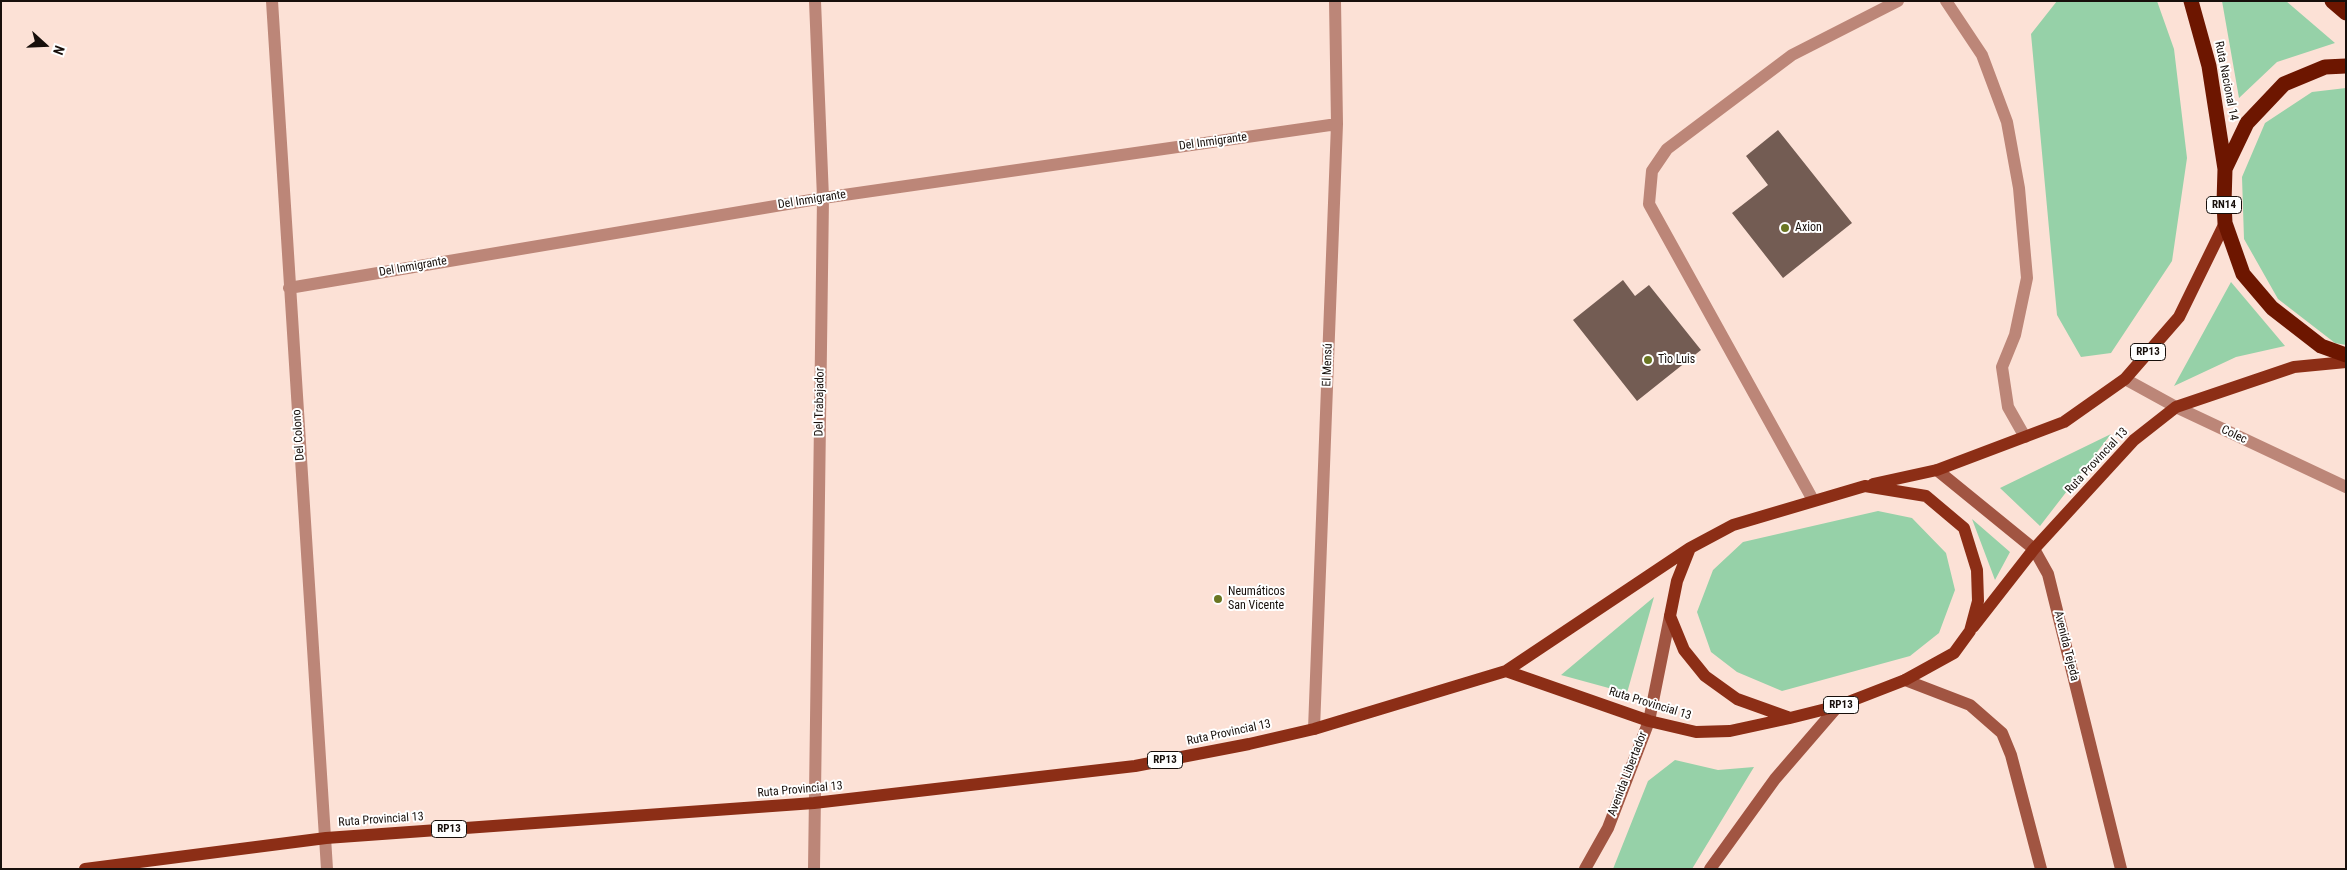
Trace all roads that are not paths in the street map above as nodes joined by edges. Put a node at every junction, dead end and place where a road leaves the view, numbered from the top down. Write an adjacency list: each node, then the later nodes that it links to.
1 (272, 1): 14 (street, Del Colono)
2 (815, 1): 12 (street, Del Trabajador)
3 (1335, 1): 10 (street, El Mensú)
4 (1898, 1): 23 (street)
5 (1946, 1): 19 (street)
6 (2192, 1): 11 (highway, Ruta Nacional 14 / RN14)
7 (2332, 1): 8 (highway)
8 (2346, 13)
9 (2346, 66): 11 (highway, Ruta Nacional 14 / RN14)
10 (1337, 124): 12 (street, Del Inmigrante); 33 (street, El Mensú)
11 (2225, 169): 13 (highway, Ruta Nacional 14 / RN14)
12 (822, 198): 14 (street, Del Inmigrante); 34 (street, Del Trabajador)
13 (2225, 223): 15 (highway, Ruta Nacional 14 / RN14); 17 (main road, RP13)
14 (289, 288): 35 (street, Del Colono)
15 (2346, 355)
16 (2346, 362): 18 (main road, Ruta Provincial 13 / RP13)
17 (2125, 378): 18 (street, Colec); 19 (main road, RP13)
18 (2176, 407): 22 (street, Colec); 25 (main road, Ruta Provincial 13 / RP13)
19 (2025, 437): 20 (main road, RP13)
20 (1936, 470): 21 (main road, RP13); 25 (main road, Avenida Tejeda)
21 (1865, 486): 23 (main road, RP13); 27 (main road, RP13)
22 (2346, 487)
23 (1813, 500): 24 (main road, RP13)
24 (1690, 548): 26 (main road); 28 (main road, Ruta Provincial 13 / RP13)
25 (2034, 549): 27 (main road, Ruta Provincial 13 / RP13); 42 (main road, Avenida Tejeda)
26 (1670, 616): 31 (main road); 32 (main road, Avenida Libertador)
27 (1970, 631): 29 (main road, RP13)
28 (1506, 671): 32 (main road, Ruta Provincial 13 / RP13); 33 (main road, Ruta Provincial 13 / RP13)
29 (1905, 680): 30 (main road, RP13); 41 (main road)
30 (1838, 706): 31 (main road, RP13); 40 (main road)
31 (1790, 718): 32 (main road, Ruta Provincial 13 / RP13)
32 (1649, 721): 39 (main road, Avenida Libertador)
33 (1314, 729): 34 (main road, Ruta Provincial 13 / RP13)
34 (814, 803): 35 (main road, Ruta Provincial 13 / RP13); 38 (street, Del Trabajador)
35 (326, 838): 36 (main road, Ruta Provincial 13 / RP13); 37 (street, Del Colono)
36 (84, 869)
37 (327, 869)
38 (814, 869)
39 (1585, 869)
40 (1710, 869)
41 (2041, 869)
42 (2121, 869)

